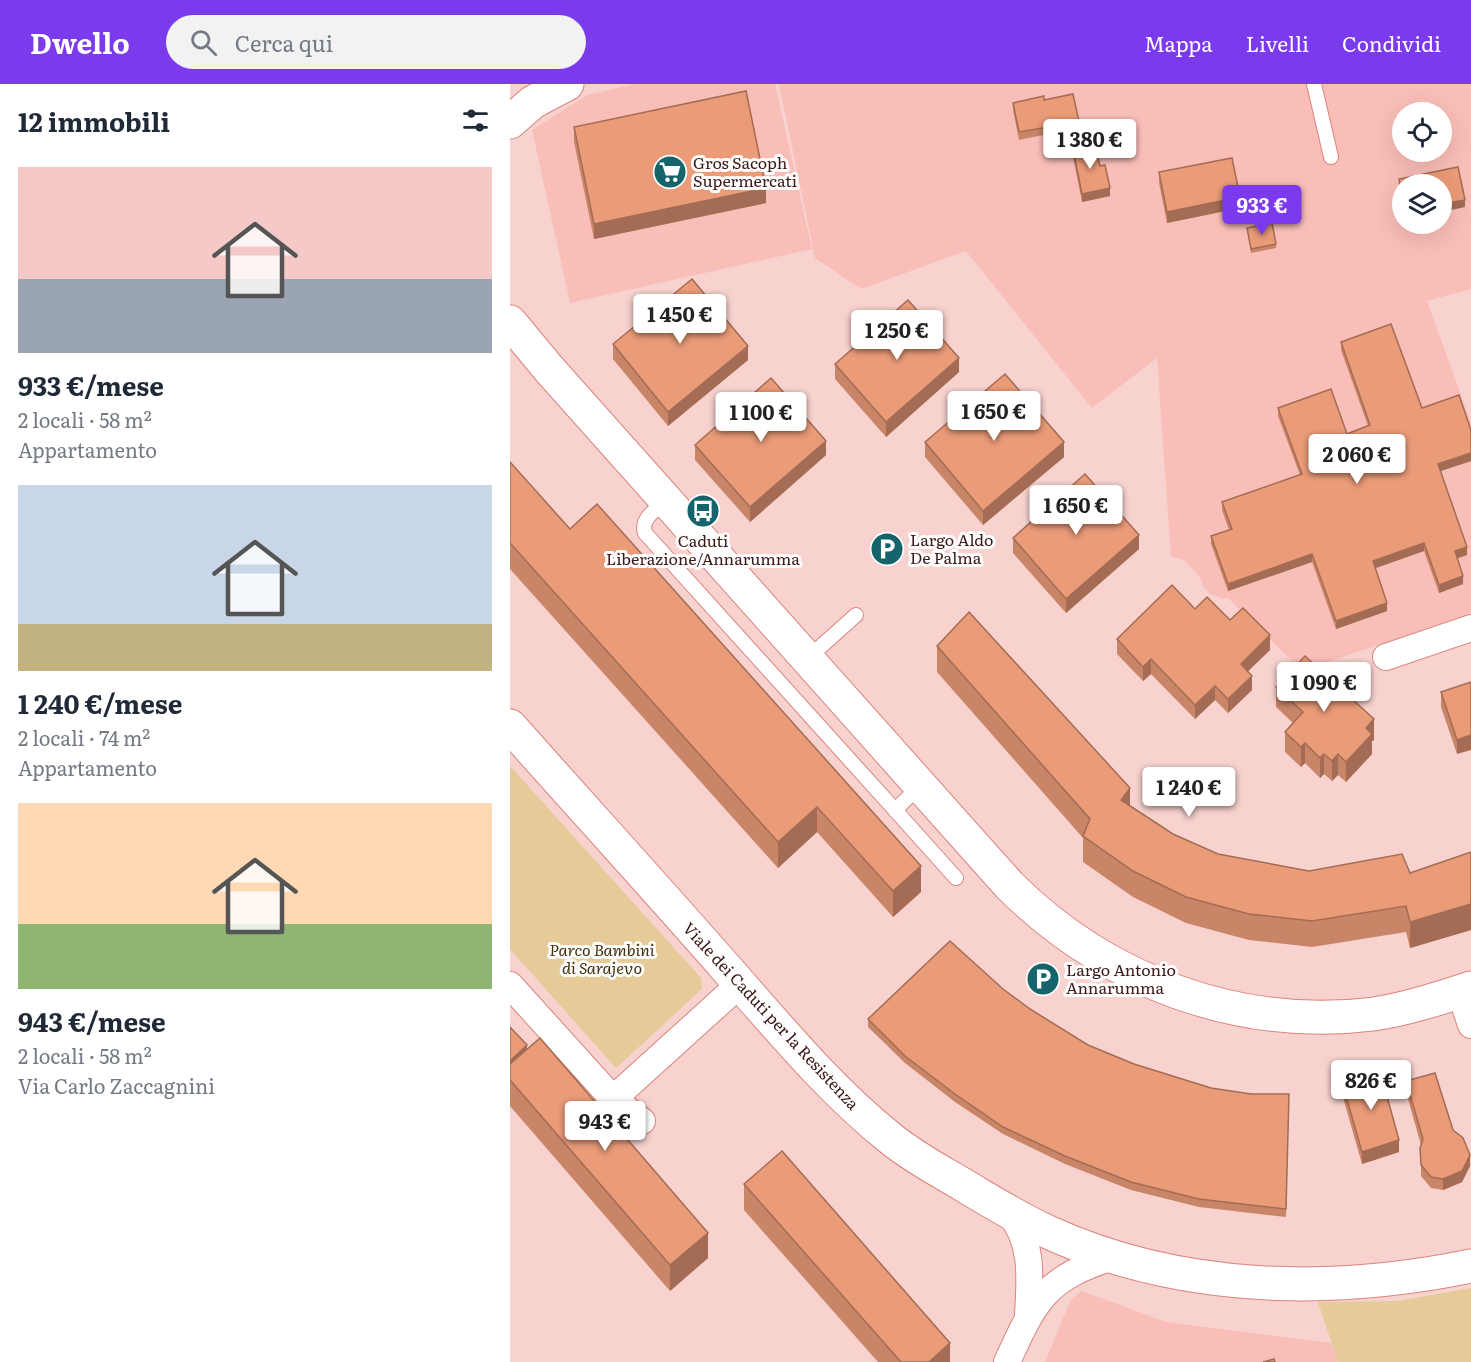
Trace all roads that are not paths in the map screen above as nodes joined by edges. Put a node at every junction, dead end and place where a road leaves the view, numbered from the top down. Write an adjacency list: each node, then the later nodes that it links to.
1 (567, 84): 3 (street)
2 (1314, 84): 4 (lane)
3 (510, 122)
4 (1331, 158)
5 (510, 322): 6 (street)
6 (522, 348): 7 (street)
7 (667, 500): 11 (street); 14 (lane)
8 (856, 615): 11 (lane)
9 (1471, 628): 10 (street)
10 (1386, 657)
11 (808, 658): 13 (street)
12 (510, 726): 16 (street, Viale dei Caduti per la Resistenza)
13 (920, 786): 14 (lane); 18 (street)
14 (896, 810): 15 (lane)
15 (956, 878)
16 (740, 984): 20 (street); 22 (street, Viale dei Caduti per la Resistenza)
17 (510, 985): 20 (street)
18 (1465, 990): 19 (street)
19 (1471, 1025)
20 (613, 1099): 21 (street)
21 (642, 1121)
22 (1008, 1212): 23 (street, Viale dei Caduti per la Resistenza); 25 (street)
23 (1113, 1257): 24 (street, Viale dei Caduti per la Resistenza); 25 (street)
24 (1471, 1266)
25 (1028, 1316): 26 (street)
26 (1008, 1362)

